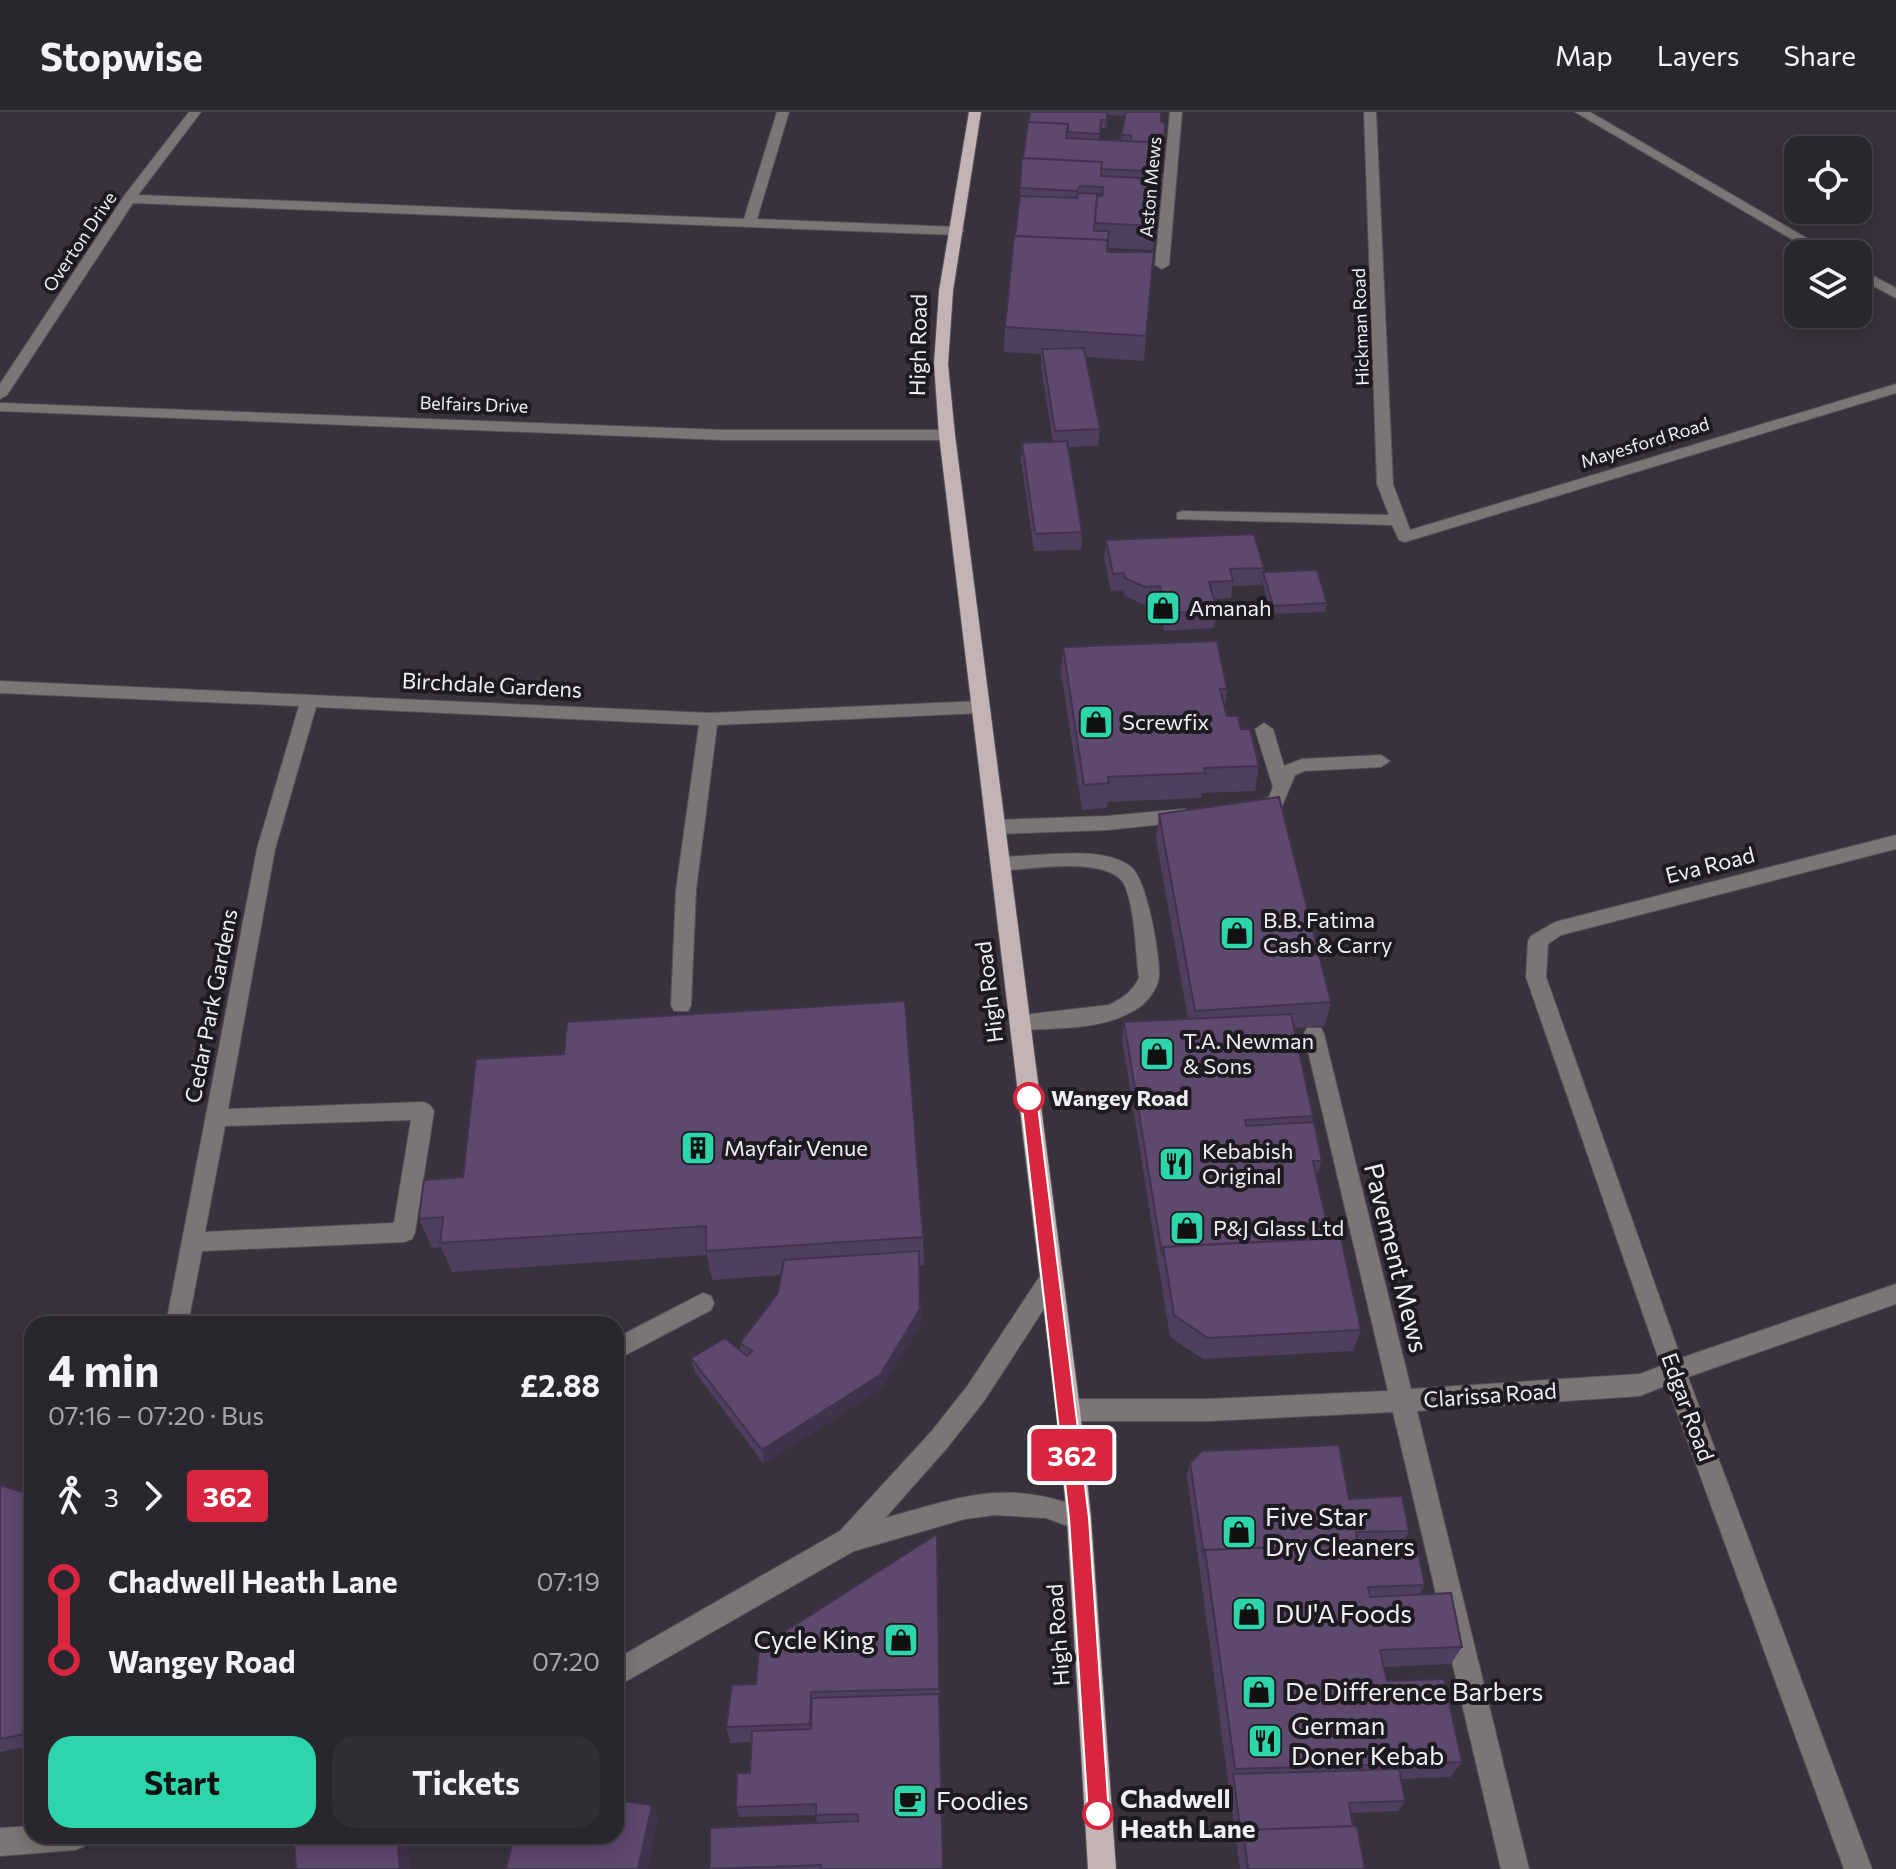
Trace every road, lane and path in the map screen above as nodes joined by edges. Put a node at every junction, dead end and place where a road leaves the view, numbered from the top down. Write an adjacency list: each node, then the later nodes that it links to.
1 (195, 112): 7 (street, Overton Drive)
2 (783, 112): 8 (street)
3 (975, 112): 9 (main road, High Road)
4 (1176, 112): 11 (street, Aston Mews)
5 (1370, 112): 19 (street, Hickman Road)
6 (1581, 112): 10 (street)
7 (129, 199): 8 (street); 15 (street, Overton Drive)
8 (749, 223): 9 (street)
9 (957, 231): 17 (main road, High Road)
10 (1803, 240)
11 (1162, 265)
12 (1872, 280): 13 (street)
13 (1896, 294)
14 (1896, 388): 20 (street, Mayesford Road)
15 (0, 395)
16 (0, 407): 17 (street, Belfairs Drive)
17 (947, 435): 23 (main road, High Road)
18 (1183, 516): 19 (street)
19 (1399, 520): 20 (street, Hickman Road)
20 (1405, 537)
21 (0, 687): 22 (street, Birchdale Gardens)
22 (309, 701): 24 (street, Birchdale Gardens); 37 (street, Cedar Park Gardens)
23 (981, 707): 24 (street, Birchdale Gardens); 30 (main road, High Road)
24 (709, 719): 34 (street)
25 (1264, 729): 27 (street)
26 (1381, 761): 27 (street)
27 (1281, 786): 28 (street)
28 (1244, 811)
29 (1199, 815): 30 (street)
30 (997, 827): 32 (main road, High Road)
31 (1896, 842): 33 (street, Eva Road)
32 (1002, 864): 35 (main road, High Road); 35 (street)
33 (1538, 941): 44 (street, Edgar Road)
34 (681, 1005)
35 (1021, 1022): 39 (main road, High Road)
36 (1314, 1034): 45 (street, Pavement Mews)
37 (214, 1118): 38 (street, Cedar Park Gardens); 38 (street)
38 (190, 1242): 42 (street, Cedar Park Gardens)
39 (1052, 1277): 46 (main road, High Road); 48 (street)
40 (1896, 1294): 44 (street, Clarissa Road)
41 (703, 1303): 43 (street)
42 (178, 1316)
43 (624, 1346)
44 (1674, 1371): 45 (street, Clarissa Road); 54 (street, Edgar Road)
45 (1402, 1401): 46 (street, Clarissa Road); 53 (street, Pavement Mews)
46 (1068, 1410): 47 (main road, High Road)
47 (1079, 1518): 48 (street); 52 (main road, High Road)
48 (849, 1540): 49 (street)
49 (624, 1669)
50 (24, 1840): 51 (street)
51 (0, 1842)
52 (1102, 1869)
53 (1515, 1869)
54 (1858, 1869)

